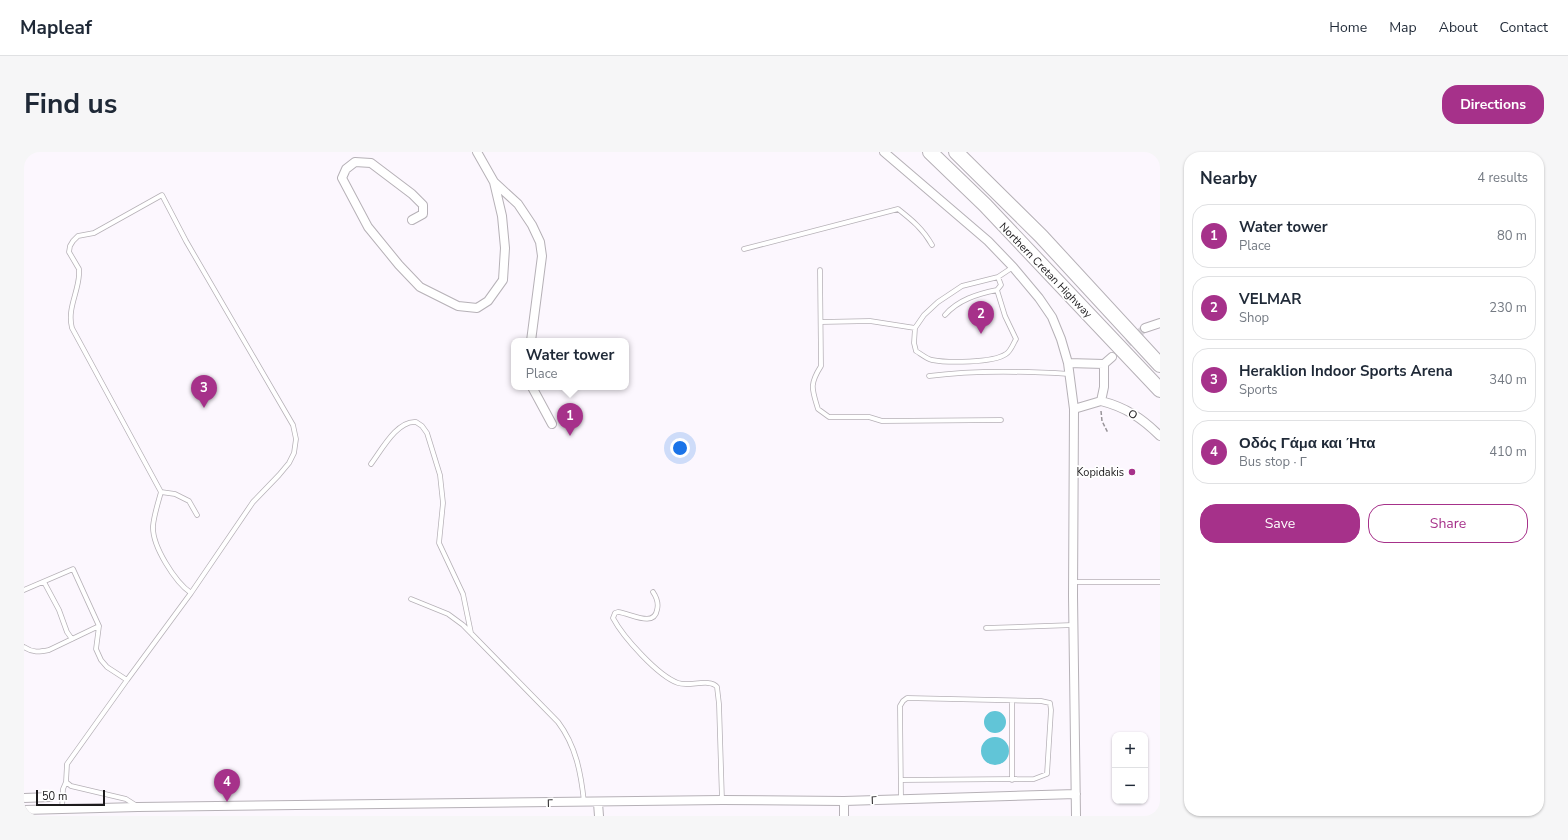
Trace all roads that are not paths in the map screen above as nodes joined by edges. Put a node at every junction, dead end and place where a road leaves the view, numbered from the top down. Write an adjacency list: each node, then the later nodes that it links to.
1 (477, 152): 5 (street)
2 (884, 152): 9 (street)
3 (956, 152): 22 (highway, Northern Cretan Highway)
4 (933, 155): 26 (highway, Northern Cretan Highway)
5 (494, 182): 6 (street); 18 (street)
6 (412, 220)
7 (932, 245): 8 (lane)
8 (744, 249)
9 (1013, 267): 11 (lane); 20 (street)
10 (820, 270): 14 (lane)
11 (998, 277): 12 (lane); 16 (lane)
12 (997, 290): 13 (lane); 16 (lane)
13 (945, 315)
14 (822, 322): 16 (lane); 29 (lane)
15 (1160, 323): 17 (street)
16 (915, 328)
17 (1145, 328)
18 (531, 338)
19 (1112, 357): 21 (street)
20 (1068, 363): 21 (street); 23 (street)
21 (1104, 364): 27 (street)
22 (1160, 365)
23 (1070, 374): 24 (lane); 28 (street)
24 (928, 376)
25 (534, 390): 30 (street)
26 (1160, 390)
27 (1101, 401): 28 (street); 31 (street, Ο)
28 (1074, 409): 36 (street)
29 (1001, 420)
30 (552, 424)
31 (1160, 436)
32 (371, 464): 45 (lane)
33 (162, 492): 34 (lane); 40 (lane); 40 (lane)
34 (197, 515)
35 (44, 582): 38 (lane); 43 (lane); 46 (lane)
36 (1073, 582): 37 (lane); 42 (street)
37 (1160, 582)
38 (24, 590)
39 (653, 592): 57 (lane)
40 (191, 593): 48 (lane)
41 (411, 599): 45 (lane)
42 (1073, 625): 44 (lane); 53 (street)
43 (99, 626): 46 (lane); 48 (lane)
44 (986, 628)
45 (471, 633): 59 (lane)
46 (72, 639): 47 (lane)
47 (24, 647)
48 (127, 680): 52 (lane)
49 (1012, 701): 50 (lane); 51 (lane); 51 (lane)
50 (901, 780): 51 (lane); 56 (lane)
51 (1012, 780)
52 (66, 782): 61 (lane); 63 (lane)
53 (1076, 794): 56 (street, Γ); 68 (street)
54 (50, 797): 55 (street)
55 (24, 798)
56 (901, 799): 58 (street, Γ)
57 (722, 800): 58 (street, Γ); 60 (street, Γ)
58 (844, 801): 67 (street)
59 (584, 803): 60 (street, Γ); 62 (street, Γ)
60 (598, 803): 66 (street)
61 (138, 807): 62 (street, Γ); 63 (street, Γ)
62 (223, 807): 65 (street)
63 (62, 809): 64 (street, Γ)
64 (24, 810)
65 (222, 816)
66 (599, 816)
67 (844, 816)
68 (1076, 816)

